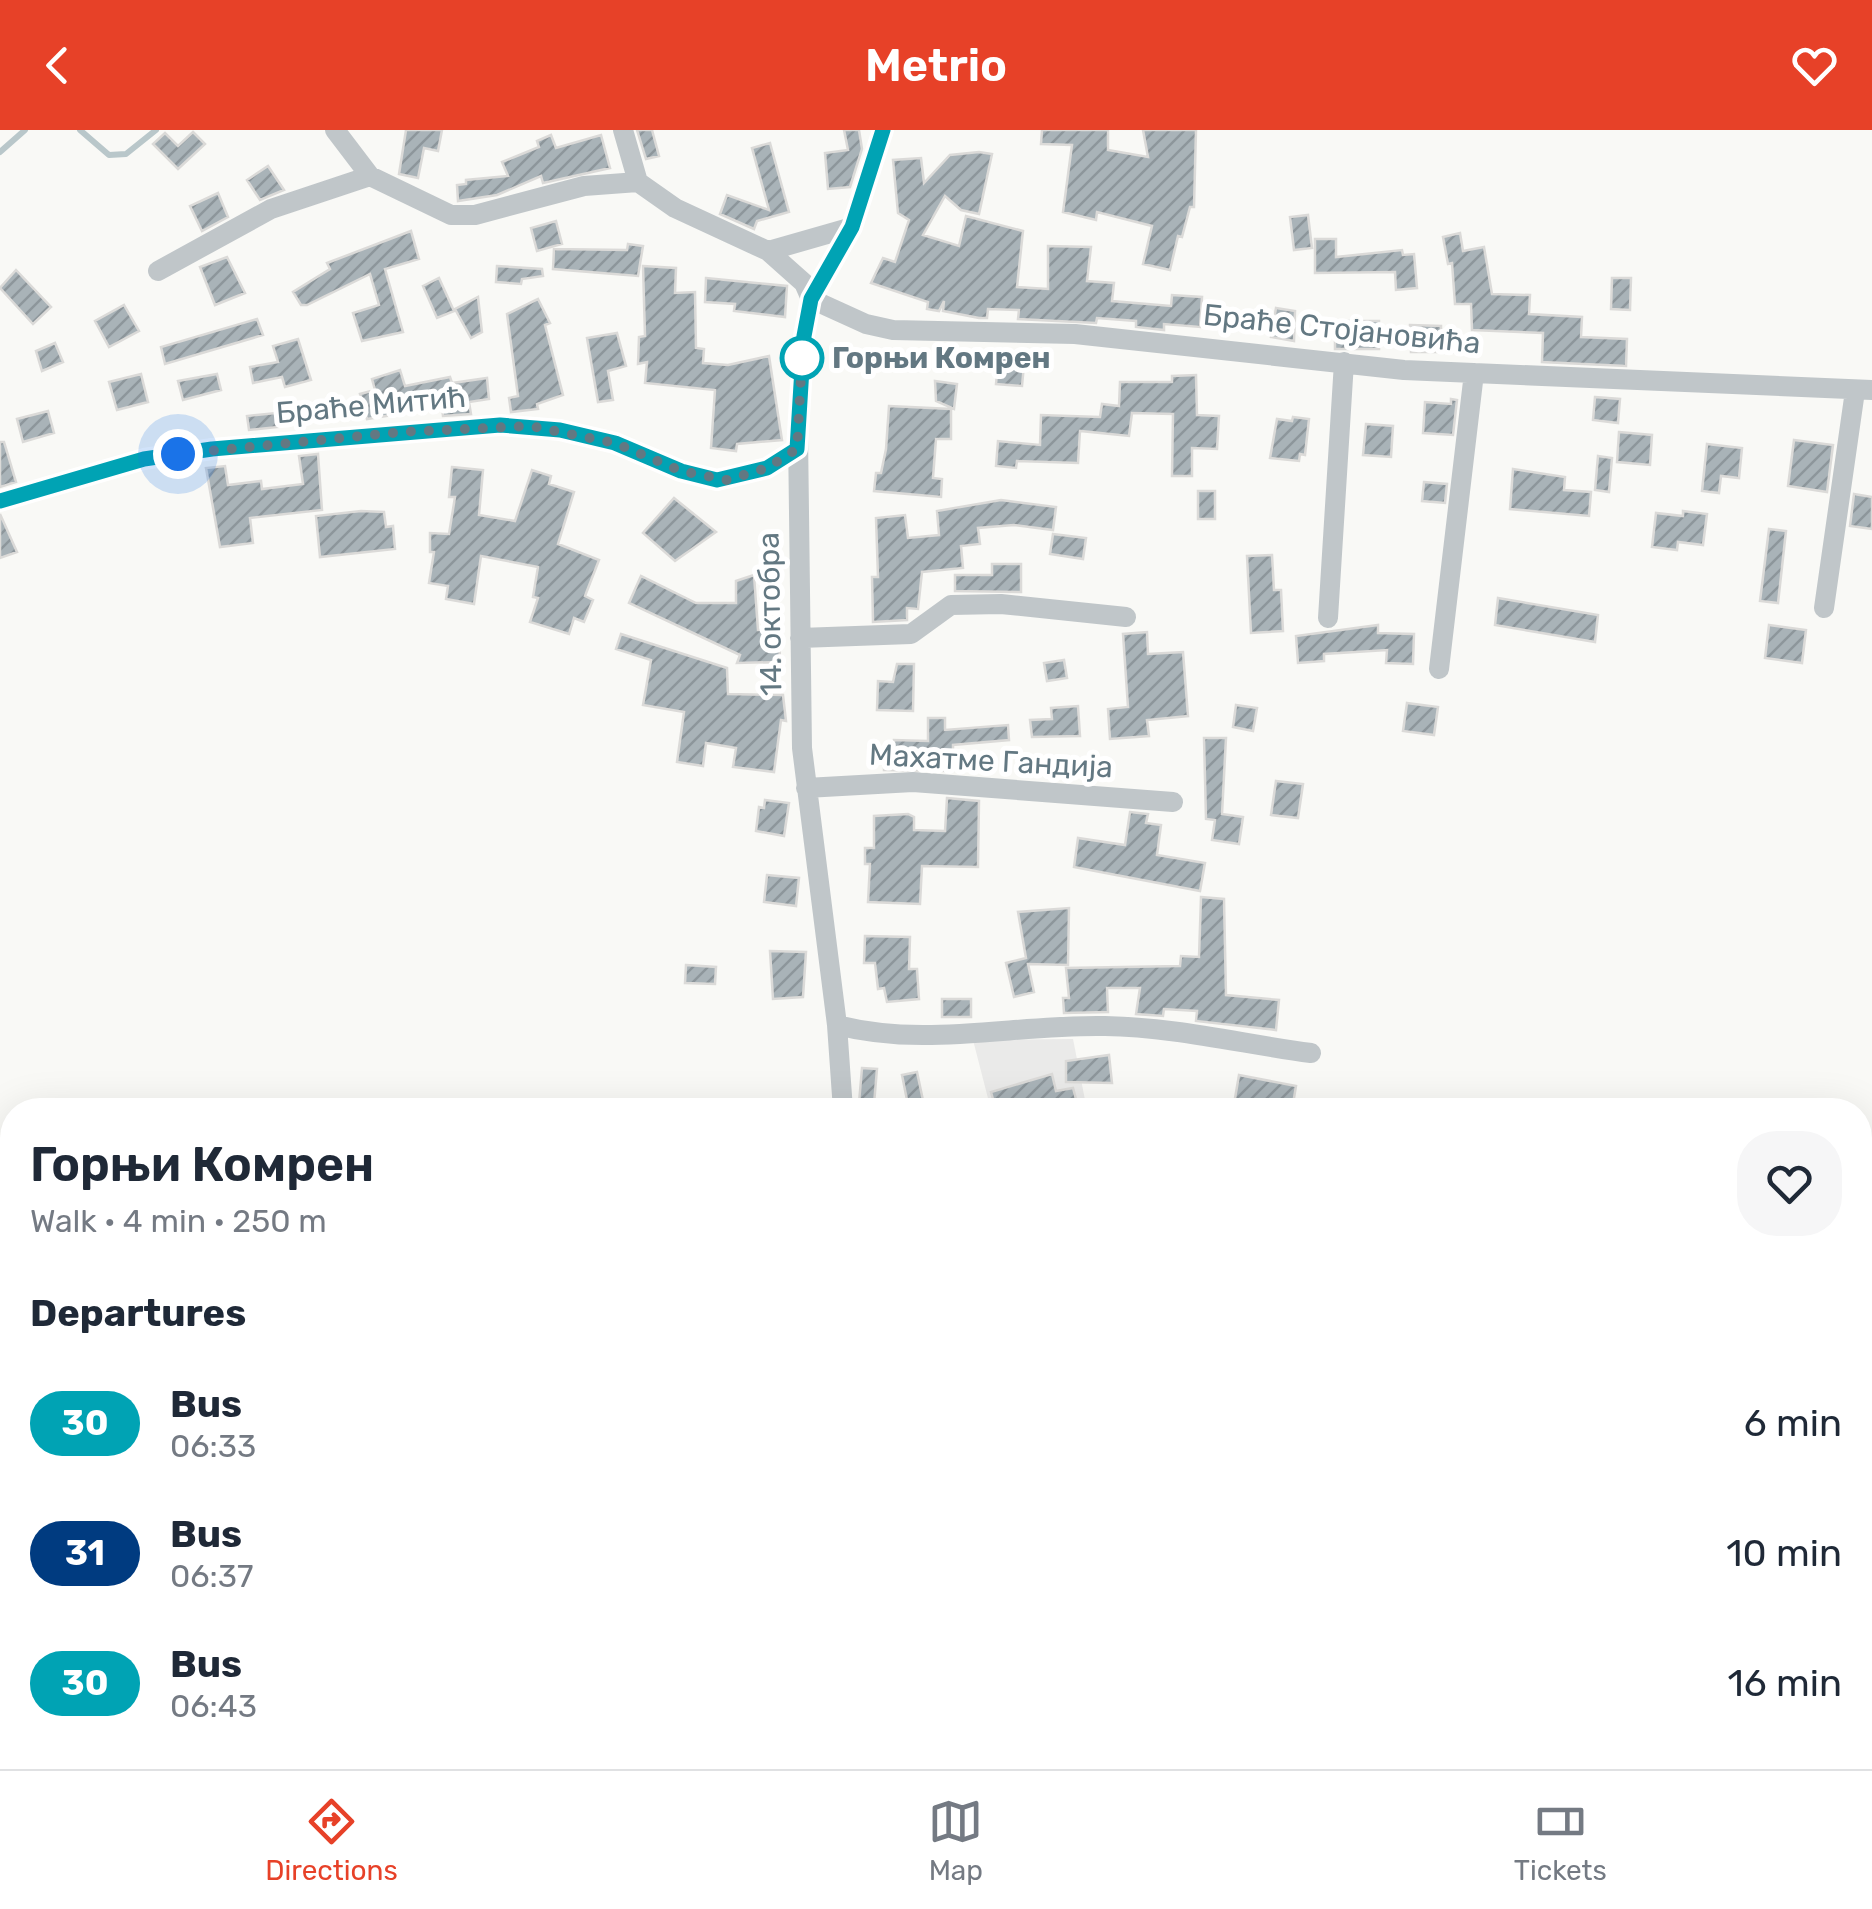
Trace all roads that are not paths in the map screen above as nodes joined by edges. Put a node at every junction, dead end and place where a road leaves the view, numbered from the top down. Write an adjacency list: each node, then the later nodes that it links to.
1 (335, 130): 4 (street)
2 (622, 130): 5 (street)
3 (883, 130): 6 (street, 14. октобра)
4 (370, 176): 5 (street); 8 (street)
5 (638, 182): 7 (street)
6 (852, 227): 7 (street); 9 (street, 14. октобра)
7 (768, 251): 9 (street)
8 (158, 271)
9 (811, 299): 10 (street, Браће Стојановића); 13 (street, 14. октобра)
10 (1344, 362): 11 (street, Браће Стојановића); 17 (street)
11 (1474, 373): 12 (street, Браће Стојановића); 19 (street)
12 (1864, 390): 15 (street)
13 (797, 449): 14 (street, Браће Митић); 18 (street, 14. октобра)
14 (0, 501)
15 (1824, 608)
16 (1126, 617): 18 (street)
17 (1328, 618)
18 (800, 638): 20 (street, 14. октобра)
19 (1438, 670)
20 (806, 788): 21 (street, Махатме Гандија); 22 (street, 14. октобра)
21 (1172, 802)
22 (837, 1025): 23 (street); 24 (street, 14. октобра)
23 (1311, 1054)
24 (842, 1098)

